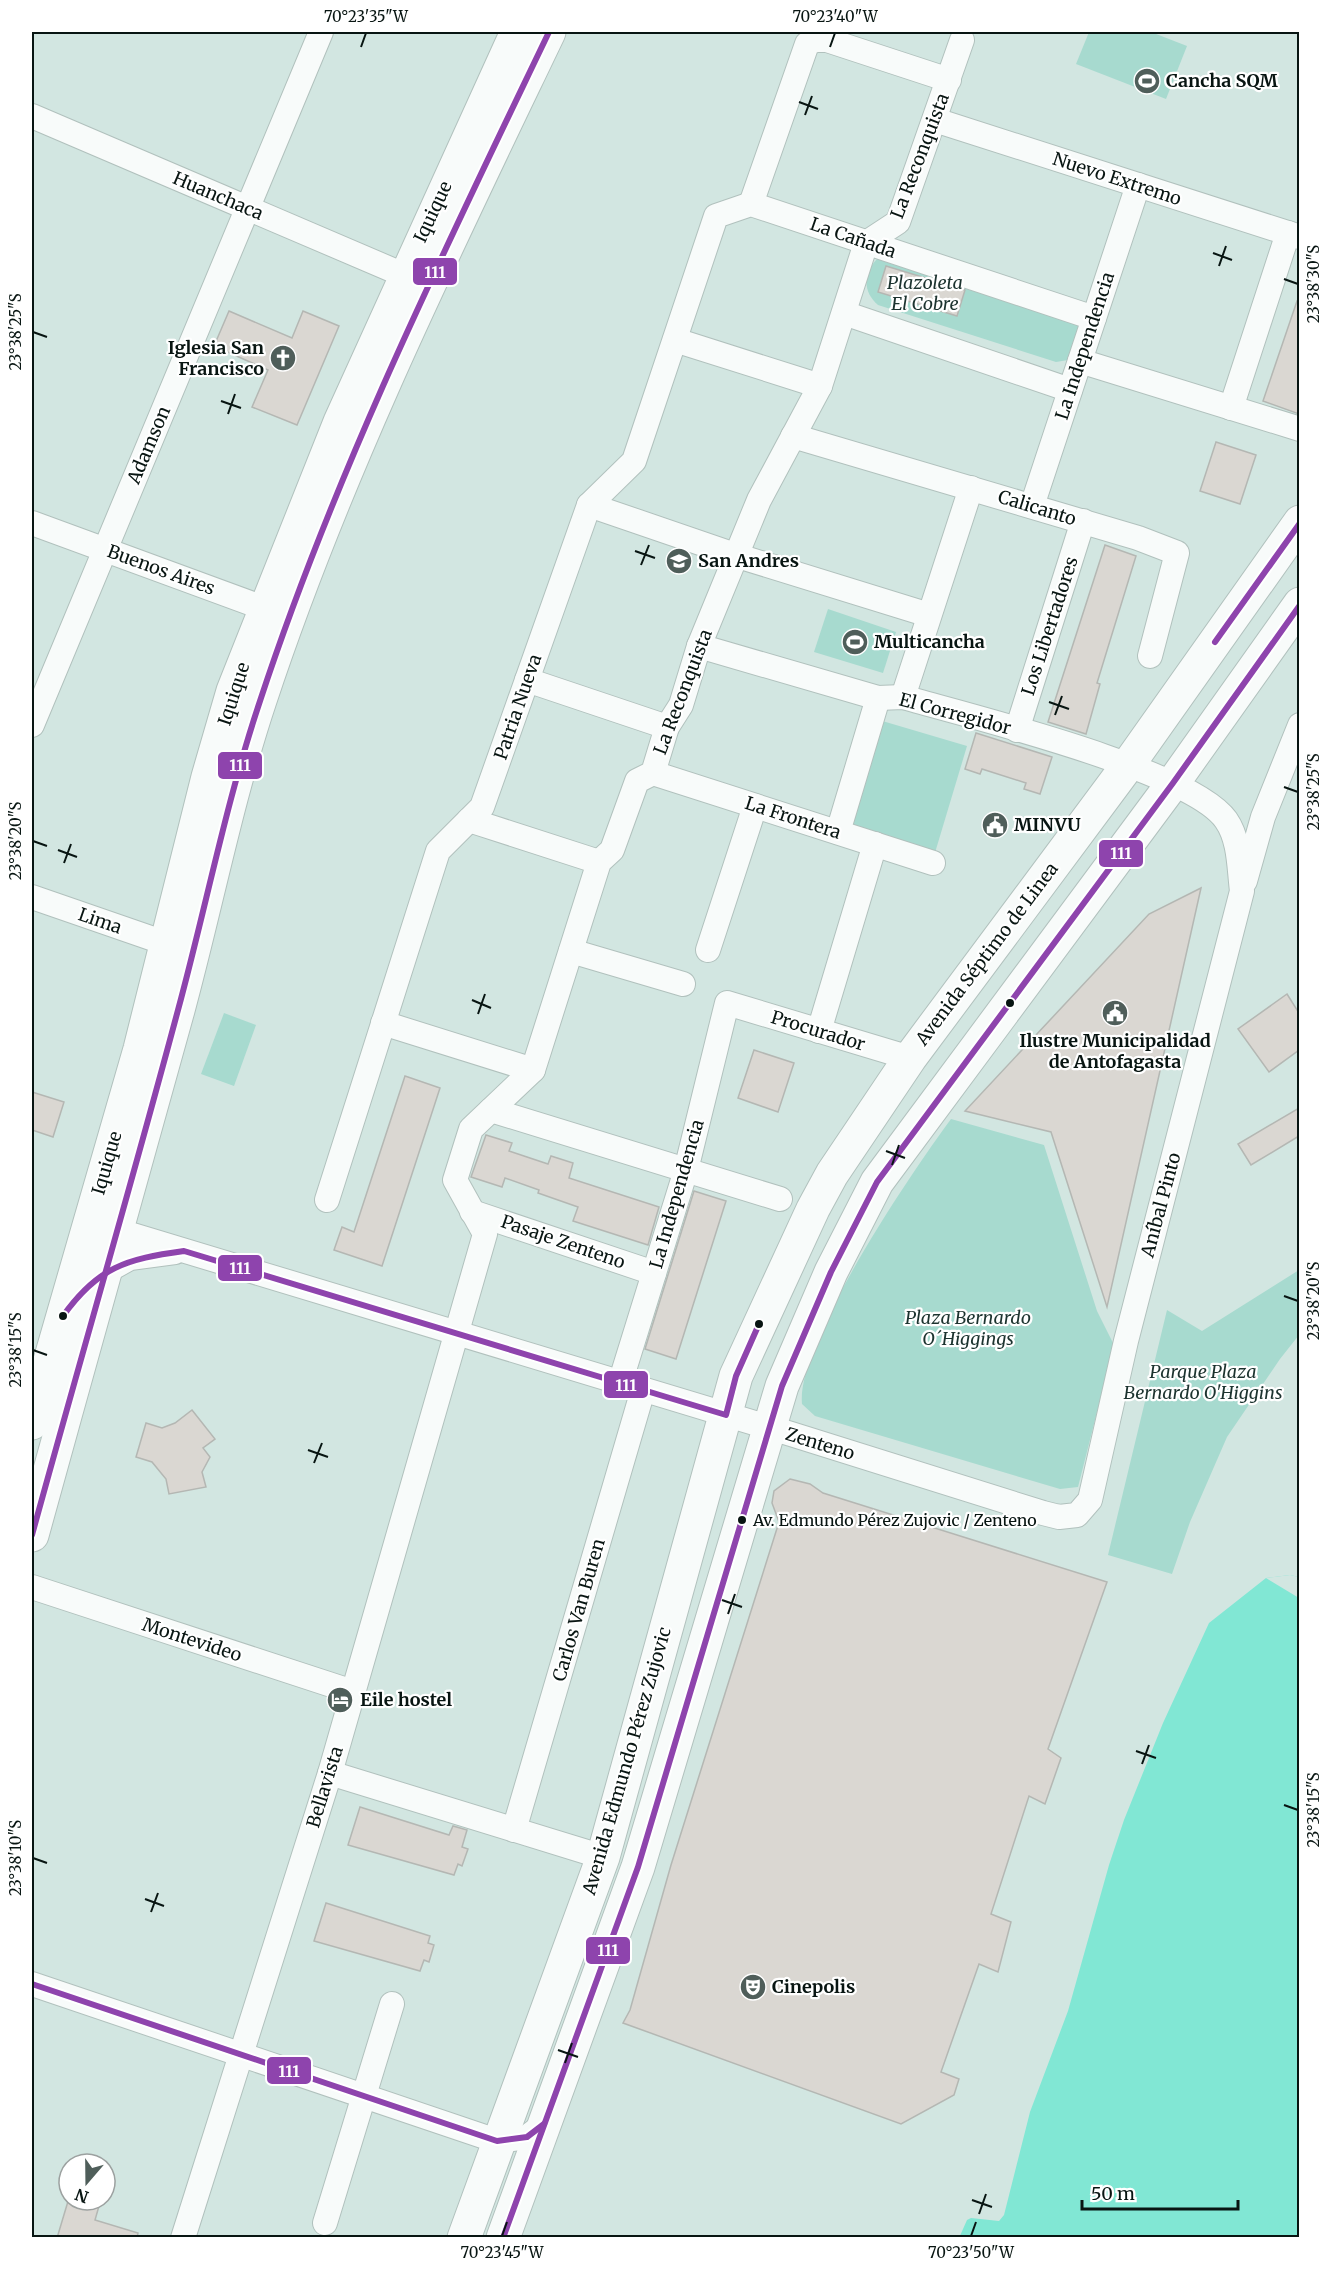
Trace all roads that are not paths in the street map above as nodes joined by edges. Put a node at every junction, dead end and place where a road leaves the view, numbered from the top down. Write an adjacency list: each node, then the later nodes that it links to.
1 (321, 32): 10 (street, Adamson)
2 (517, 32): 13 (main road, Iquique)
3 (549, 32): 32 (main road, Iquique)
4 (962, 40): 5 (street, La Reconquista)
5 (949, 80): 7 (street, La Reconquista); 9 (street)
6 (32, 116): 10 (street, Huanchaca)
7 (936, 120): 8 (street, Nuevo Extremo); 12 (street, La Reconquista)
8 (1138, 185): 11 (street, Nuevo Extremo); 15 (street, La Independencia)
9 (751, 204): 12 (street, La Cañada); 16 (street, Patria Nueva)
10 (247, 208): 13 (street, Huanchaca); 29 (street, Adamson)
11 (1294, 235): 20 (street)
12 (866, 243): 14 (street, La Reconquista); 15 (street, La Cañada)
13 (404, 275): 32 (main road, Iquique)
14 (844, 313): 18 (street, La Reconquista); 19 (street)
15 (1094, 318): 17 (street, La Independencia)
16 (675, 340): 18 (street); 24 (street, Patria Nueva)
17 (1080, 361): 19 (street, La Independencia); 20 (street)
18 (820, 386): 22 (street, La Reconquista)
19 (1070, 390): 25 (street, La Independencia)
20 (1231, 408): 21 (street)
21 (1299, 429)
22 (793, 436): 23 (street, Calicanto); 30 (street, La Reconquista)
23 (971, 488): 25 (street, Calicanto); 33 (street)
24 (589, 505): 30 (street); 36 (street, Patria Nueva)
25 (1032, 506): 26 (street, Calicanto)
26 (1083, 522): 35 (street, Calicanto); 42 (street, Los Libertadores)
27 (1299, 522): 43 (main road, Avenida Séptimo de Linea)
28 (32, 523): 29 (street, Buenos Aires)
29 (105, 549): 32 (street, Buenos Aires); 39 (street, Adamson)
30 (738, 556): 33 (street); 34 (street, La Reconquista)
31 (1299, 604): 45 (main road)
32 (277, 613): 54 (main road, Iquique); 59 (main road, Iquique)
33 (929, 615): 37 (street)
34 (699, 646): 38 (street, El Corregidor); 41 (street, La Reconquista)
35 (1150, 656)
36 (527, 680): 41 (street); 47 (street, Patria Nueva)
37 (903, 697): 38 (street, El Corregidor); 42 (street, El Corregidor)
38 (878, 698): 48 (street)
39 (32, 725)
40 (1299, 725): 52 (street, Aníbal Pinto)
41 (667, 727): 44 (street, La Reconquista)
42 (1017, 730): 43 (street, El Corregidor)
43 (1128, 765): 45 (street, El Corregidor); 62 (main road, Avenida Séptimo de Linea)
44 (653, 773): 46 (street, La Frontera); 50 (street, La Reconquista)
45 (1173, 783): 52 (street, Aníbal Pinto); 78 (main road)
46 (754, 806): 48 (street, La Frontera); 55 (street)
47 (469, 820): 50 (street); 60 (street, Patria Nueva)
48 (838, 832): 49 (street, La Frontera)
49 (875, 844): 51 (street, La Frontera); 61 (street)
50 (599, 862): 56 (street, La Reconquista)
51 (933, 863)
52 (1242, 891): 79 (street, Aníbal Pinto)
53 (32, 897): 54 (street, Lima)
54 (168, 944): 59 (main road); 73 (main road, Iquique)
55 (708, 950)
56 (571, 951): 57 (street); 63 (street, La Reconquista)
57 (683, 984)
58 (727, 1003): 61 (street, Procurador); 65 (street, La Independencia)
59 (179, 1008): 69 (main road, Iquique)
60 (383, 1023): 63 (street); 67 (street, Patria Nueva)
61 (819, 1031): 62 (street, Procurador)
62 (910, 1058): 76 (main road, Avenida Séptimo de Linea)
63 (533, 1070): 64 (street, La Reconquista)
64 (491, 1110): 65 (street); 68 (street, La Reconquista)
65 (686, 1170): 66 (street); 72 (street, La Independencia)
66 (780, 1199)
67 (327, 1200)
68 (472, 1212): 72 (street, Pasaje Zenteno); 74 (street, La Reconquista)
69 (116, 1230): 70 (street, Zenteno); 71 (main road, Iquique)
70 (184, 1251): 71 (street, Zenteno); 74 (street, Zenteno)
71 (105, 1272): 73 (main road); 80 (main road, Iquique)
72 (654, 1273): 75 (street, La Independencia)
73 (63, 1316): 77 (main road, Iquique)
74 (458, 1334): 75 (street, Zenteno); 82 (street, Bellavista)
75 (632, 1386): 76 (street, Zenteno); 84 (street, Carlos Van Buren)
76 (726, 1415): 78 (street, Zenteno); 85 (main road, Avenida Edmundo Pérez Zujovic)
77 (32, 1423)
78 (769, 1428): 79 (street, Zenteno); 90 (main road, Avenida Edmundo Pérez Zujovic)
79 (1077, 1515)
80 (32, 1535)
81 (32, 1587): 82 (street, Montevideo)
82 (353, 1692): 83 (street, Bellavista)
83 (330, 1773): 84 (street); 88 (street, Bellavista)
84 (514, 1830): 85 (street)
85 (603, 1857): 91 (main road, Avenida Edmundo Pérez Zujovic)
86 (32, 1984): 88 (street)
87 (392, 2004): 89 (street)
88 (240, 2055): 89 (street); 93 (street, Bellavista)
89 (364, 2095): 91 (street); 92 (street)
90 (544, 2124): 91 (street); 95 (main road, Avenida Edmundo Pérez Zujovic)
91 (497, 2140): 94 (main road, Avenida Edmundo Pérez Zujovic)
92 (325, 2223)
93 (183, 2238)
94 (464, 2238)
95 (502, 2238)

